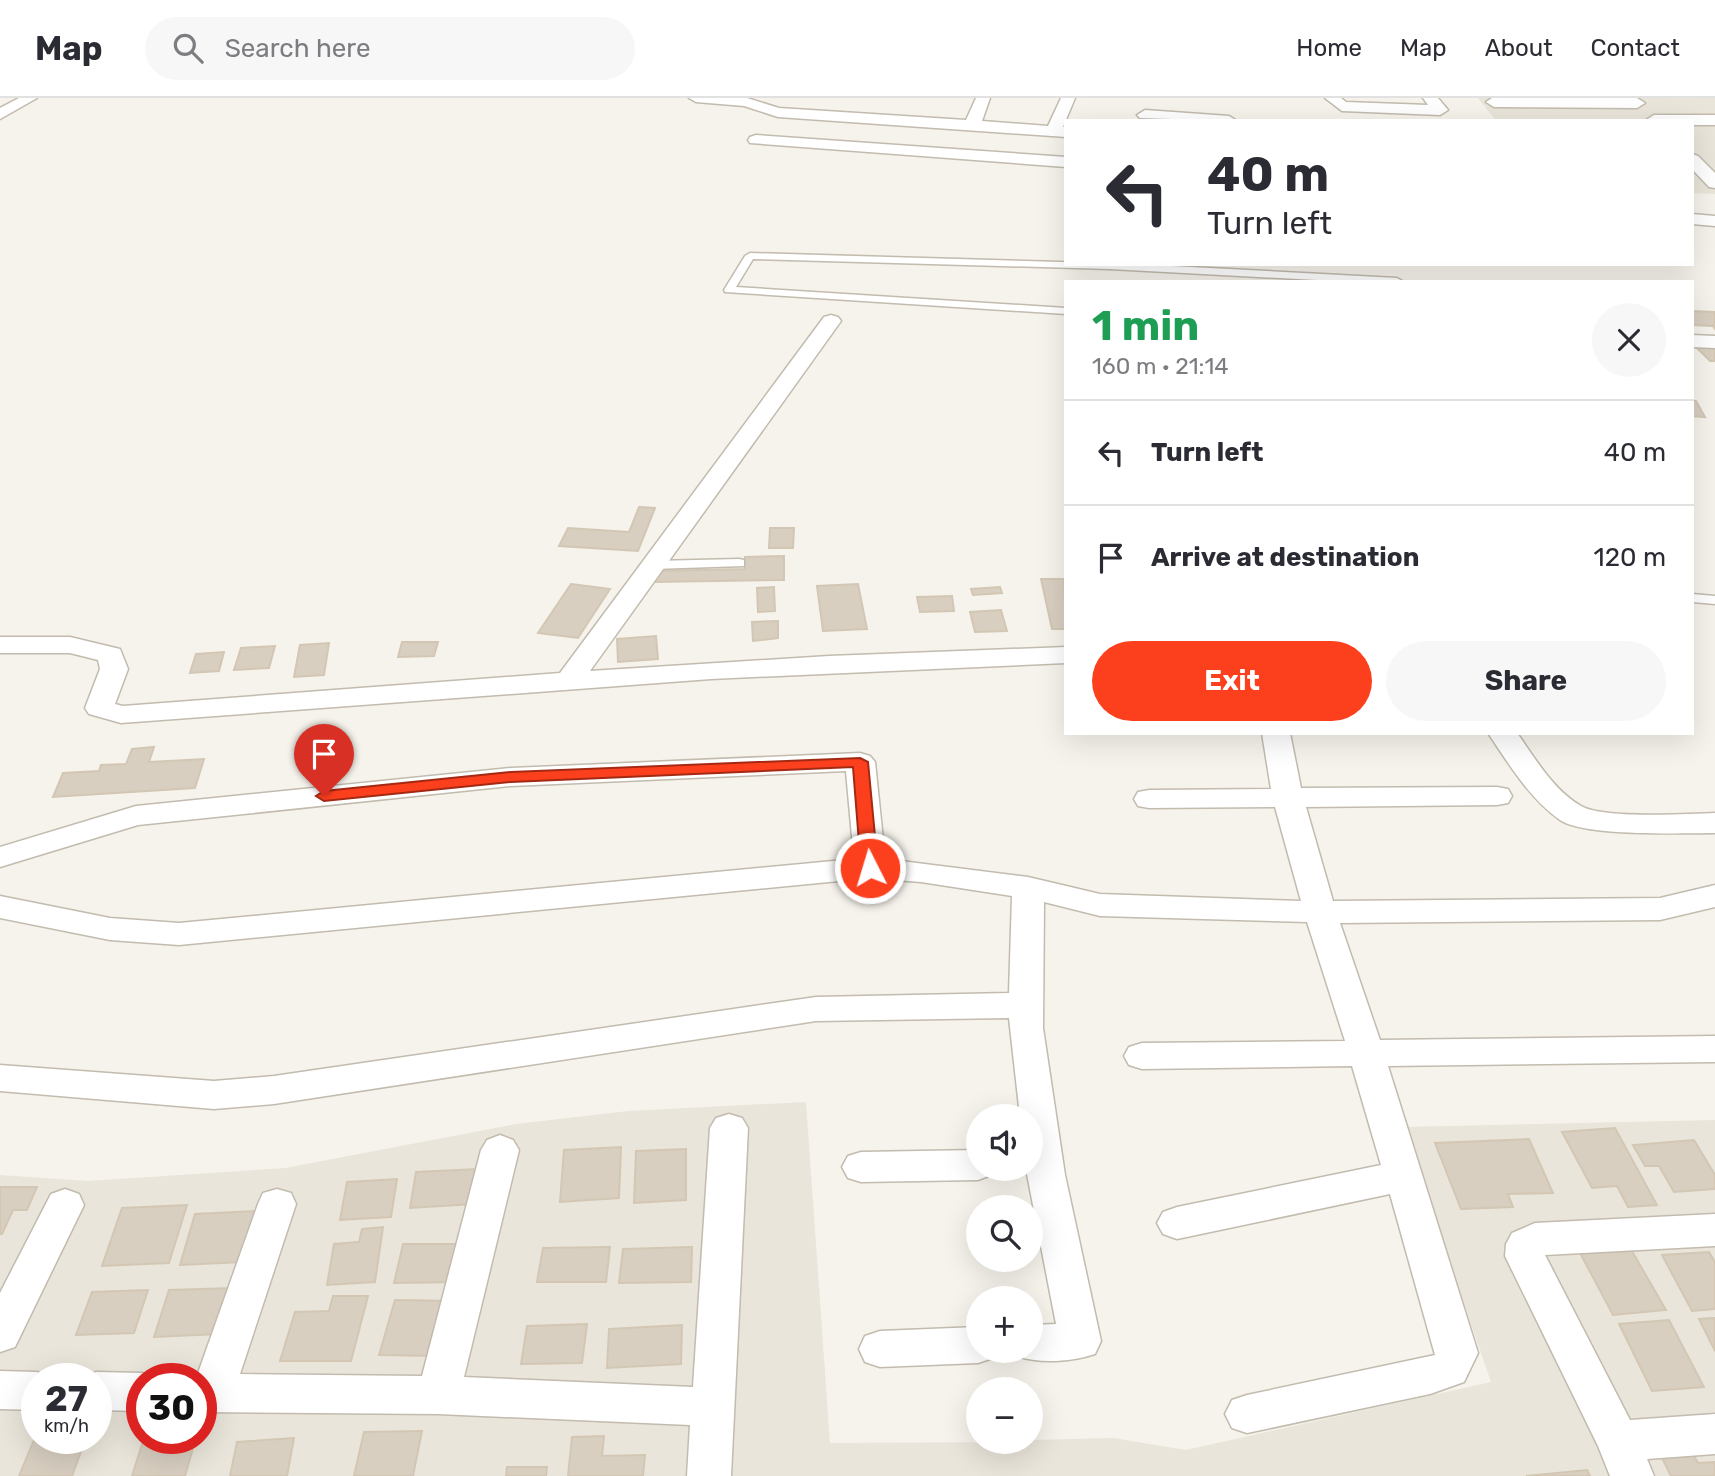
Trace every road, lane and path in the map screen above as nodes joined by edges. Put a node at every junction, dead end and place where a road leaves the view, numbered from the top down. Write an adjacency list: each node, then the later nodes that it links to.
1 (30, 98): 13 (street)
2 (696, 98): 8 (street)
3 (819, 98): 14 (street)
4 (983, 98): 19 (street)
5 (1068, 98): 20 (street)
6 (1332, 98): 7 (street)
7 (1430, 98)
8 (718, 99): 11 (street)
9 (1634, 101): 10 (street); 16 (street)
10 (1494, 102)
11 (778, 112): 14 (street); 22 (street)
12 (1144, 113): 15 (street)
13 (0, 114)
14 (810, 114): 19 (street)
15 (1208, 119)
16 (1653, 119)
17 (1694, 120): 18 (street)
18 (1715, 120)
19 (972, 126): 20 (street)
20 (1060, 132)
21 (1694, 161): 24 (street)
22 (1064, 162)
23 (1694, 162): 25 (street)
24 (1715, 163)
25 (1711, 188)
26 (1715, 215): 27 (street)
27 (1694, 217)
28 (1694, 217): 29 (street)
29 (1715, 221)
30 (1109, 270): 31 (lane); 32 (lane)
31 (1371, 280)
32 (1064, 311)
33 (831, 321): 37 (street)
34 (1694, 341): 35 (street)
35 (1715, 342)
36 (739, 563): 37 (lane)
37 (653, 565): 42 (street)
38 (1694, 598): 39 (lane)
39 (1715, 600)
40 (0, 645): 42 (street)
41 (1064, 655): 42 (street)
42 (569, 680)
43 (1276, 735): 46 (street)
44 (1503, 735): 48 (street)
45 (1497, 796): 46 (street)
46 (1288, 798): 47 (street); 54 (street)
47 (1149, 799)
48 (1715, 822)
49 (0, 857): 50 (street)
50 (870, 868): 51 (street); 53 (street)
51 (1028, 888): 54 (street); 55 (street)
52 (1715, 896): 54 (street)
53 (0, 906)
54 (1320, 912): 57 (street)
55 (1026, 1005): 59 (street); 60 (street)
56 (1715, 1049): 57 (street)
57 (1366, 1052): 58 (street); 65 (street)
58 (1142, 1056)
59 (0, 1078)
60 (1032, 1104)
61 (730, 1128): 80 (street)
62 (500, 1150): 79 (street)
63 (966, 1165): 64 (street)
64 (861, 1167)
65 (1403, 1176): 69 (street); 81 (street)
66 (1041, 1181): 72 (street)
67 (277, 1204): 75 (street)
68 (65, 1205): 71 (street)
69 (1177, 1223)
70 (1715, 1230): 83 (street)
71 (0, 1334)
72 (1043, 1343)
73 (966, 1345): 74 (street)
74 (880, 1349)
75 (217, 1366)
76 (0, 1390): 77 (street)
77 (21, 1391)
78 (217, 1393): 79 (street)
79 (438, 1395): 80 (street)
80 (712, 1407): 84 (street)
81 (1247, 1414)
82 (1715, 1434): 83 (street)
83 (1625, 1459)
84 (709, 1476)

